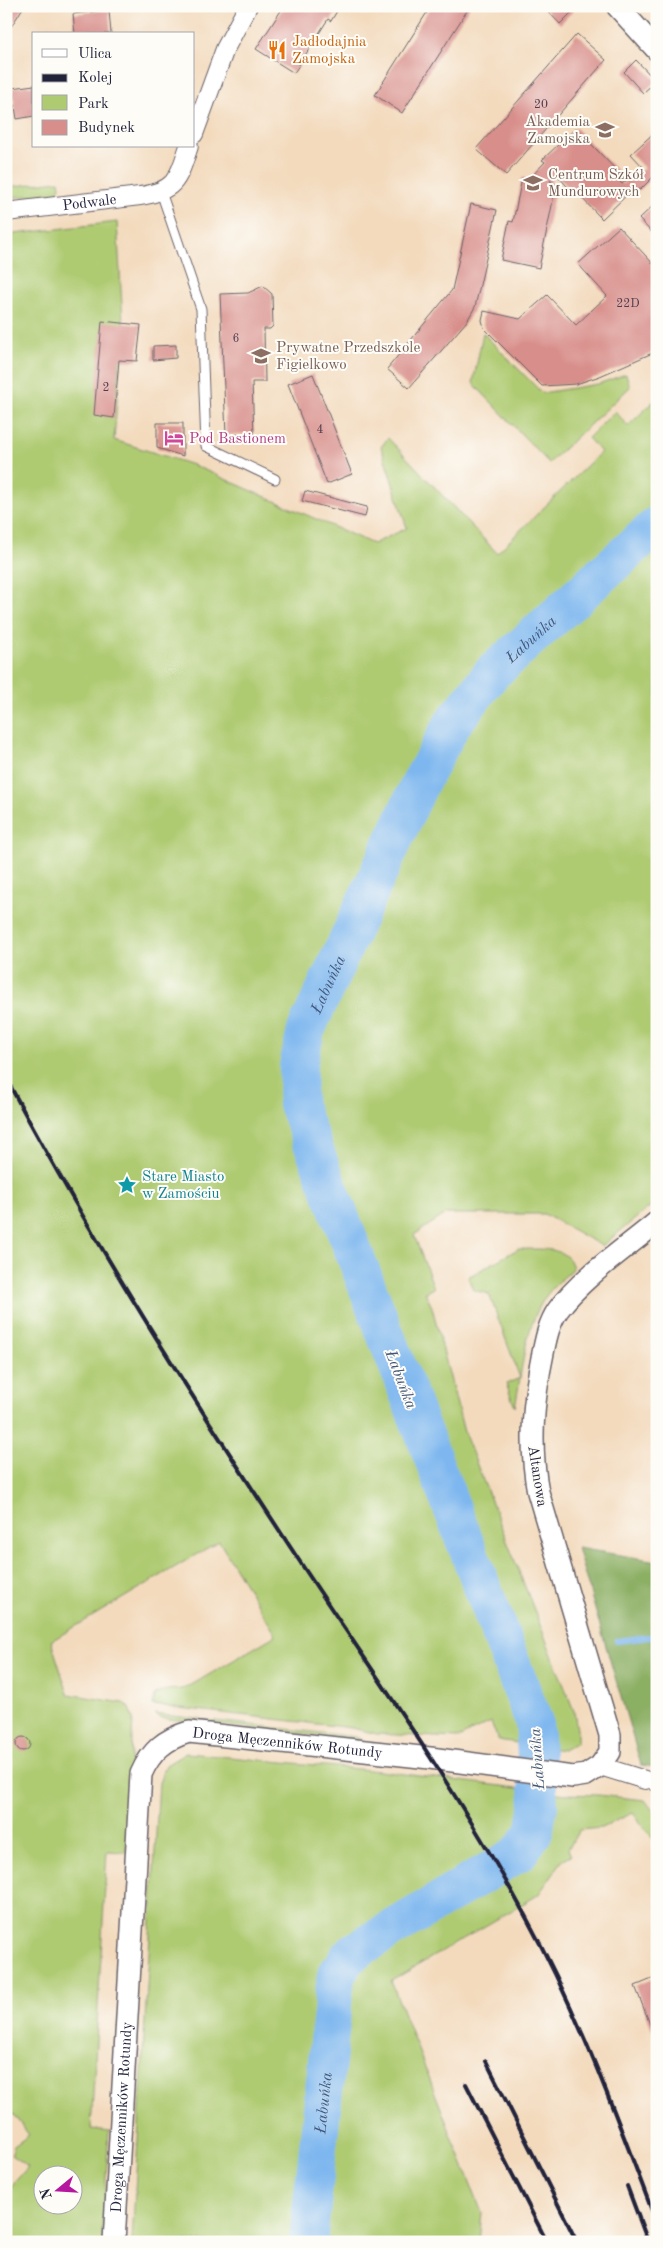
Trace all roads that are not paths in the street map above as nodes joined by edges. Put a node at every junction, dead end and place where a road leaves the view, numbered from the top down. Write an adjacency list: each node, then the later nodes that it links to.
1 (248, 6): 4 (street)
2 (617, 6): 3 (street)
3 (657, 50)
4 (195, 131)
5 (189, 148): 6 (street)
6 (166, 190): 7 (street, Podwale); 8 (lane)
7 (6, 212)
8 (275, 479)
9 (657, 1222): 10 (street, Altanowa)
10 (600, 1766): 11 (street); 12 (street, Droga Męczenników Rotundy)
11 (651, 1784)
12 (114, 2242)

